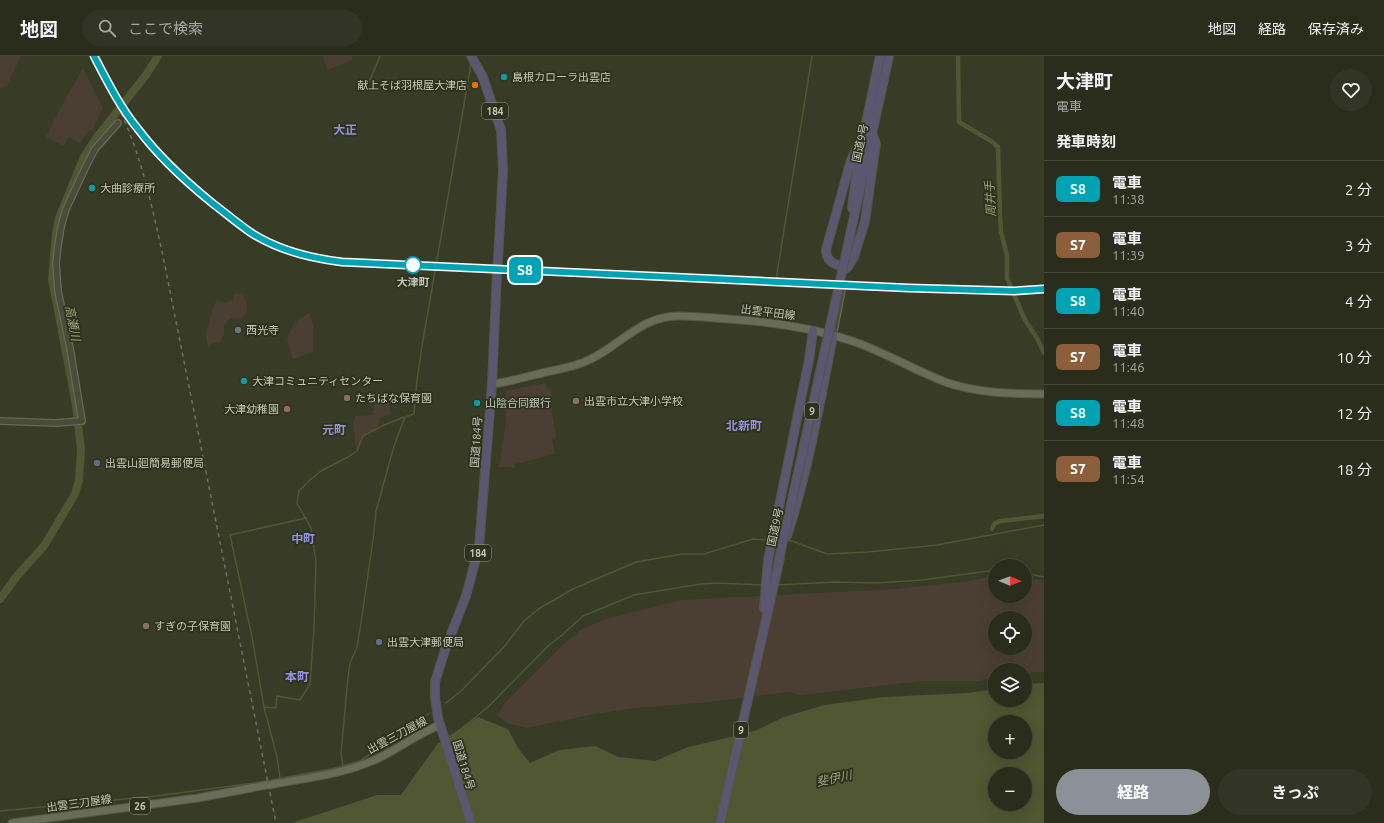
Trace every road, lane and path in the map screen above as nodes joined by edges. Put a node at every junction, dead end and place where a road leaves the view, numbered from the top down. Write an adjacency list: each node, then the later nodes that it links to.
1 (472, 56): 11 (highway, 国道184号 / 184, bridge)
2 (880, 56): 6 (highway, 国道9号 / 9)
3 (890, 56): 5 (highway, 国道9号 / 9)
4 (118, 123): 13 (street)
5 (873, 135): 7 (highway, 国道9号 / 9); 8 (highway)
6 (862, 145): 7 (highway, 国道9号 / 9); 8 (highway)
7 (850, 235): 14 (highway, 国道9号 / 9, bridge)
8 (847, 268): 10 (street)
9 (813, 331): 10 (main road, 出雲平田線); 11 (main road, 出雲平田線); 15 (highway, 9)
10 (833, 336): 12 (main road, 出雲平田線); 14 (highway, 9, bridge)
11 (492, 384): 16 (highway, 国道184号 / 184)
12 (1044, 394)
13 (0, 421)
14 (778, 564): 15 (highway, 国道9号 / 9)
15 (762, 636): 19 (highway, 国道9号 / 9)
16 (442, 729): 17 (main road, 出雲三刀屋線 / 26); 18 (highway, 国道184号 / 184)
17 (12, 823)
18 (471, 823)
19 (720, 823)

